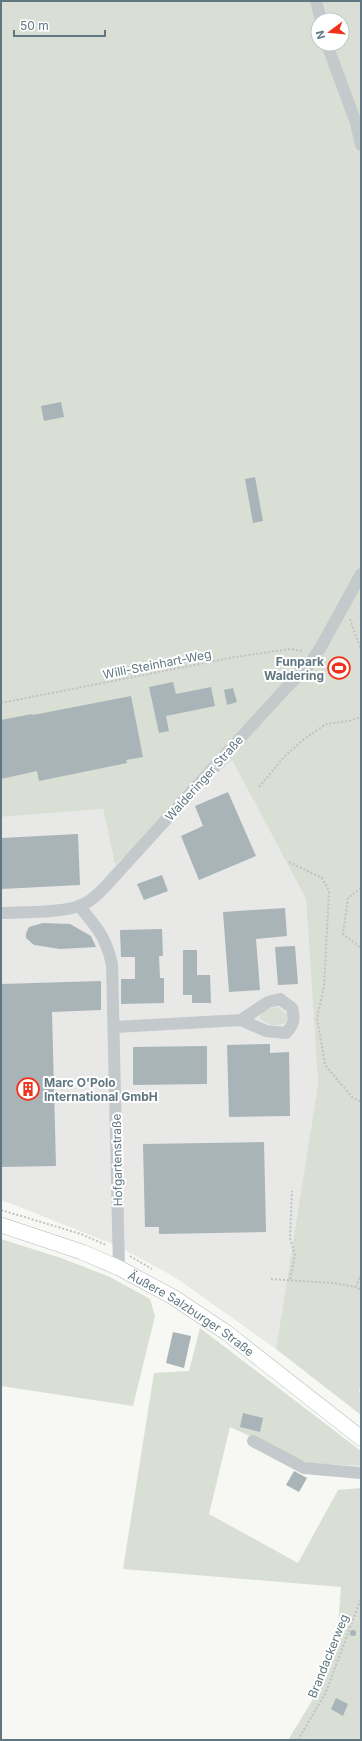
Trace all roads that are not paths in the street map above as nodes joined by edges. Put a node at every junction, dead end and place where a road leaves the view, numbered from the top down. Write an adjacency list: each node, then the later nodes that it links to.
1 (316, 1): 2 (street)
2 (319, 12)
3 (330, 52): 4 (street)
4 (361, 145)
5 (361, 574): 6 (street, Walderinger Straße)
6 (79, 906): 7 (street, Walderinger Straße); 9 (street, Hofgartenstraße)
7 (1, 914)
8 (241, 1020): 9 (street)
9 (115, 1027): 11 (street, Hofgartenstraße)
10 (1, 1225): 11 (main road, Äußere Salzburger Straße)
11 (119, 1268): 12 (main road, Äußere Salzburger Straße)
12 (361, 1438)
13 (254, 1441): 14 (street)
14 (361, 1473)

